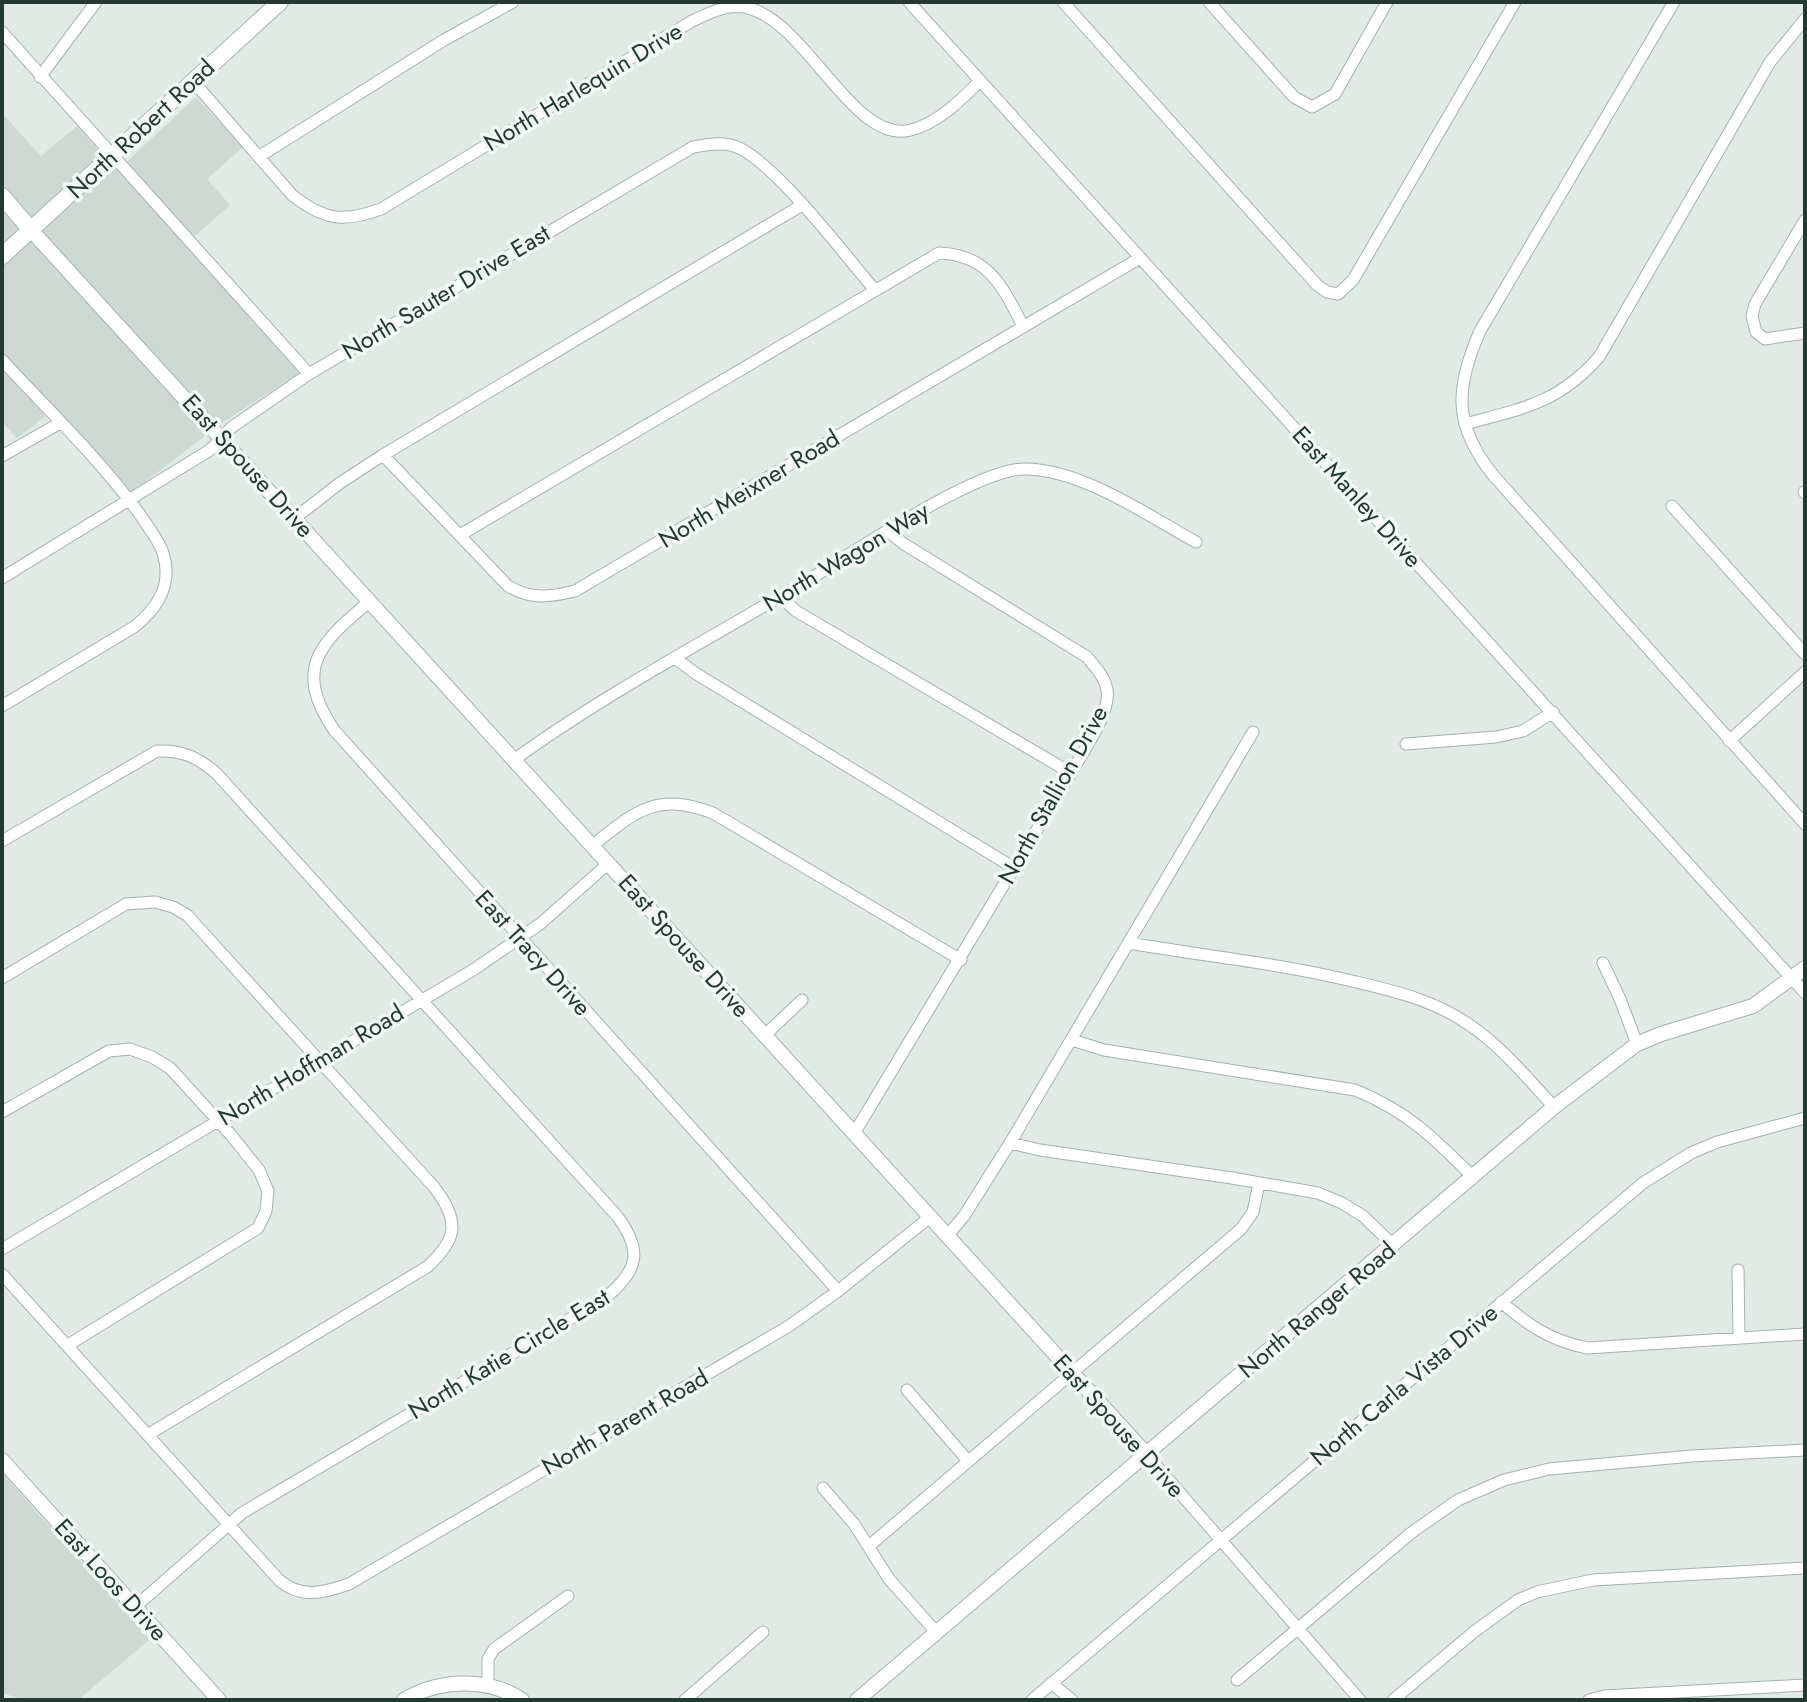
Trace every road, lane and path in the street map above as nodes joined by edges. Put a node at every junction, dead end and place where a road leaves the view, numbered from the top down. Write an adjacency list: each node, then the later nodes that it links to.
1 (96, 2): 12 (street)
2 (280, 2): 13 (main road, North Robert Road)
3 (513, 2): 16 (street)
4 (909, 2): 14 (street, East Manley Drive)
5 (1063, 2): 8 (street)
6 (1209, 2): 7 (street)
7 (1387, 2)
8 (1515, 2)
9 (1674, 2): 29 (street)
10 (1805, 19): 29 (street)
11 (2, 32): 12 (street)
12 (40, 77): 15 (street)
13 (193, 81): 15 (main road, North Robert Road); 16 (street, North Harlequin Drive)
14 (980, 81): 16 (street, North Harlequin Drive); 22 (street, East Manley Drive)
15 (113, 155): 20 (main road, North Robert Road); 27 (street)
16 (260, 156)
17 (2, 196): 20 (main road, East Spouse Drive)
18 (802, 205): 23 (street, North Sauter Drive East); 27 (street, North Sauter Drive East); 31 (street)
19 (1805, 220): 25 (street)
20 (31, 230): 21 (main road, North Robert Road); 30 (street, East Spouse Drive)
21 (2, 256)
22 (1140, 258): 24 (street, North Meixner Road); 46 (street, East Manley Drive)
23 (874, 289): 24 (street); 37 (street)
24 (1023, 326): 37 (street, North Meixner Road)
25 (1805, 333)
26 (2, 360): 28 (street)
27 (309, 374): 30 (street, North Sauter Drive East)
28 (60, 423): 32 (street); 33 (street)
29 (1465, 424): 48 (street)
30 (221, 438): 33 (street, North Sauter Drive East); 35 (street, East Spouse Drive)
31 (383, 455): 35 (street); 37 (street, North Meixner Road)
32 (2, 456)
33 (130, 501): 39 (street, North Sauter Drive East); 45 (street)
34 (1672, 506): 42 (street)
35 (295, 518): 41 (street, East Spouse Drive)
36 (889, 532): 38 (street, North Wagon Way); 40 (street, North Wagon Way); 51 (street, North Stallion Drive)
37 (460, 535)
38 (1196, 542)
39 (2, 578)
40 (780, 596): 43 (street, North Wagon Way); 51 (street)
41 (370, 601): 50 (street, East Spouse Drive); 57 (street, East Tracy Drive)
42 (1805, 654)
43 (675, 658): 50 (street, North Wagon Way); 56 (street)
44 (1805, 672): 48 (street)
45 (2, 706)
46 (1553, 712): 49 (street); 63 (street, East Manley Drive)
47 (1253, 732): 58 (street)
48 (1729, 741): 52 (street)
49 (1406, 744)
50 (515, 759): 54 (street, East Spouse Drive)
51 (1071, 773): 56 (street, North Stallion Drive)
52 (1805, 823)
53 (2, 841): 65 (street, North Katie Circle East)
54 (593, 845): 55 (street, East Spouse Drive); 59 (street)
55 (609, 863): 57 (street, North Hoffman Road); 67 (street, East Spouse Drive)
56 (1014, 868): 59 (street, North Stallion Drive)
57 (520, 939): 65 (street, North Hoffman Road); 85 (street, East Tracy Drive)
58 (1129, 943): 68 (street); 71 (street)
59 (961, 960): 75 (street, North Stallion Drive)
60 (1603, 963): 69 (street)
61 (1805, 968): 63 (street, North Ranger Road)
62 (2, 978): 70 (street)
63 (1792, 978): 64 (street, East Manley Drive); 69 (street, North Ranger Road)
64 (1805, 993)
65 (422, 999): 70 (street, North Hoffman Road); 98 (street, North Katie Circle East)
66 (802, 1000): 67 (street)
67 (765, 1035): 75 (street, East Spouse Drive)
68 (1072, 1040): 76 (street); 77 (street)
69 (1637, 1044): 71 (street, North Ranger Road)
70 (320, 1061): 74 (street, North Hoffman Road); 92 (street)
71 (1554, 1107): 77 (street, North Ranger Road)
72 (2, 1112): 74 (street)
73 (1805, 1118): 86 (street, North Carla Vista Drive)
74 (216, 1121): 82 (street, North Hoffman Road); 89 (street)
75 (855, 1132): 79 (street, East Spouse Drive)
76 (1010, 1143): 78 (street); 80 (street)
77 (1473, 1177): 81 (street, North Ranger Road)
78 (1259, 1183): 81 (street); 90 (street)
79 (930, 1217): 80 (street, East Spouse Drive); 85 (street, North Parent Road)
80 (947, 1236): 90 (street, East Spouse Drive)
81 (1393, 1245): 94 (street, North Ranger Road)
82 (2, 1249)
83 (1738, 1270): 88 (street)
84 (2, 1274): 89 (street)
85 (838, 1291): 98 (street, North Parent Road)
86 (1501, 1302): 88 (street); 99 (street, North Carla Vista Drive)
87 (1805, 1334): 88 (street)
88 (1739, 1338)
89 (68, 1345): 92 (street)
90 (1073, 1375): 94 (street, East Spouse Drive); 96 (street)
91 (907, 1390): 96 (street)
92 (149, 1434): 98 (street)
93 (1805, 1450): 104 (street)
94 (1147, 1455): 99 (street, East Spouse Drive); 106 (street, North Ranger Road)
95 (2, 1460): 103 (street, East Loos Drive)
96 (968, 1461): 100 (street)
97 (823, 1488): 100 (street)
98 (228, 1524): 103 (street, North Katie Circle East)
99 (1221, 1540): 104 (street, East Spouse Drive); 108 (street, North Carla Vista Drive)
100 (869, 1546): 106 (street)
101 (1805, 1568): 119 (street)
102 (568, 1596): 110 (street)
103 (135, 1607): 111 (street, East Loos Drive)
104 (1299, 1628): 107 (street); 118 (street, East Spouse Drive)
105 (763, 1632): 114 (street)
106 (936, 1632): 115 (street, North Ranger Road)
107 (1237, 1680)
108 (1051, 1683): 116 (street, North Carla Vista Drive); 117 (street)
109 (1805, 1685): 120 (street)
110 (488, 1686): 112 (street); 113 (street)
111 (219, 1700)
112 (404, 1700)
113 (522, 1700)
114 (685, 1700)
115 (857, 1700)
116 (1032, 1700)
117 (1072, 1700)
118 (1360, 1700)
119 (1393, 1700)
120 (1589, 1700)

